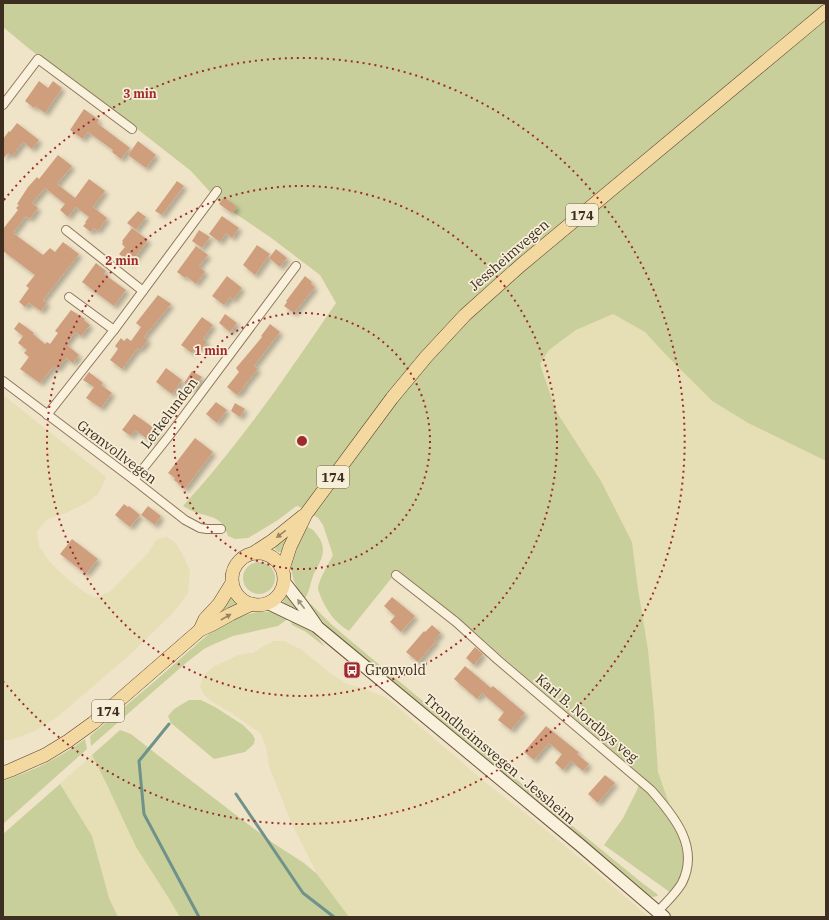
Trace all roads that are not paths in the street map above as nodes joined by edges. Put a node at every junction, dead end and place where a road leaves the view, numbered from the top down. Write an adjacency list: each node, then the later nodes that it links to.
1 (826, 11): 13 (main road, Jessheimvegen / 174)
2 (3, 105): 3 (street)
3 (132, 129)
4 (217, 191): 7 (street)
5 (66, 230): 7 (street)
6 (296, 266): 12 (street, Lerkelunden)
7 (143, 291): 9 (street)
8 (69, 297): 9 (street)
9 (114, 330): 11 (street)
10 (3, 381): 11 (street, Grønvollvegen)
11 (47, 415): 12 (street, Grønvollvegen)
12 (134, 480): 14 (street, Grønvollvegen)
13 (306, 514): 15 (main road, Jessheimvegen / 174, one-way to 15); 17 (main road, Jessheimvegen / 174)
14 (221, 529)
15 (256, 552): 17 (main road); 18 (main road, 174)
16 (396, 575): 24 (street, Karl B. Nordbys veg)
17 (283, 576): 19 (main road, 174); 21 (main road, Trondheimsvegen - Jessheim, one-way to 17)
18 (232, 583): 20 (main road); 22 (main road, 174)
19 (268, 603): 20 (main road, 174); 21 (main road, Trondheimsvegen - Jessheim)
20 (252, 604): 22 (main road, 174, one-way to 20)
21 (316, 626): 24 (main road, Trondheimsvegen - Jessheim)
22 (200, 630): 23 (main road, 174)
23 (3, 773)
24 (661, 914)

